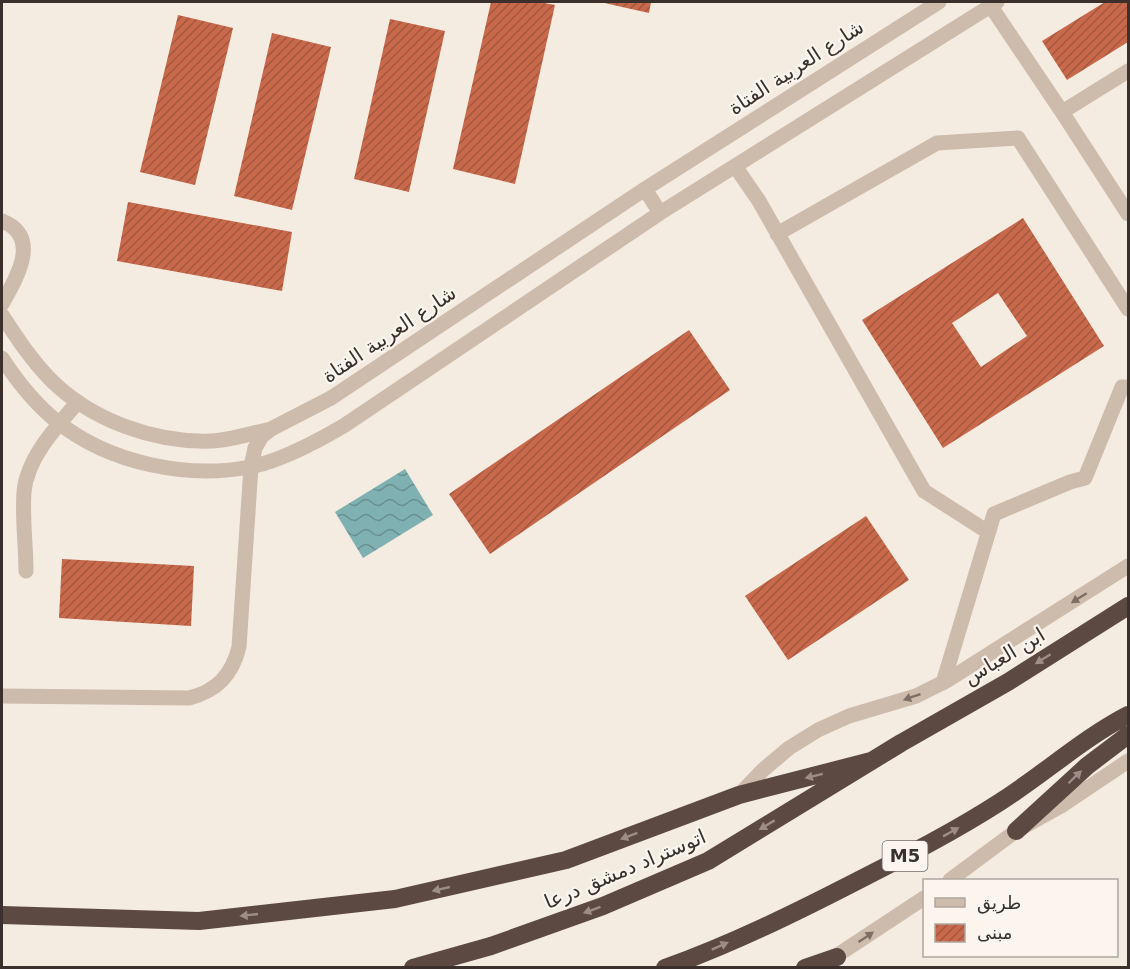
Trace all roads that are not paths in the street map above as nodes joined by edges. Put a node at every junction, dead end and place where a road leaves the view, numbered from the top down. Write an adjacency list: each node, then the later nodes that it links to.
1 (939, 2): 6 (street, شارع العربية الفتاة)
2 (992, 3): 4 (street); 5 (street)
3 (1128, 70): 4 (street)
4 (1062, 112): 8 (street)
5 (735, 166): 7 (street); 10 (street)
6 (645, 189): 7 (street); 18 (street, شارع العربية الفتاة)
7 (660, 213): 19 (street)
8 (1128, 214)
9 (2, 221): 11 (street)
10 (777, 234): 12 (street); 20 (street)
11 (2, 304)
12 (1128, 309)
13 (2, 315): 16 (street)
14 (2, 358): 17 (street)
15 (1128, 387): 20 (street)
16 (78, 402): 17 (street); 18 (street)
17 (59, 423): 19 (street); 22 (street)
18 (271, 429): 19 (street, شارع العربية الفتاة)
19 (251, 467): 25 (street, شارع العربية الفتاة)
20 (988, 532): 24 (street)
21 (1128, 566): 24 (street, one-way to 24)
22 (26, 571)
23 (1128, 606): 28 (highway, ابن العباس, one-way to 28)
24 (943, 683): 31 (street, one-way to 31)
25 (2, 696)
26 (1128, 715): 38 (highway, M5, one-way to 26)
27 (1128, 735): 32 (highway, one-way to 27)
28 (901, 743): 29 (highway, اتوستراد دمشق درعا)
29 (871, 761): 31 (highway, one-way to 31); 37 (highway, اتوستراد دمشق درعا, one-way to 37)
30 (1128, 761): 32 (street)
31 (739, 795): 35 (highway, one-way to 35)
32 (1016, 831): 33 (street)
33 (951, 879)
34 (923, 899): 36 (street, one-way to 34)
35 (2, 915)
36 (837, 957): 39 (highway); 40 (street)
37 (413, 968)
38 (665, 968)
39 (805, 968)
40 (817, 968)

